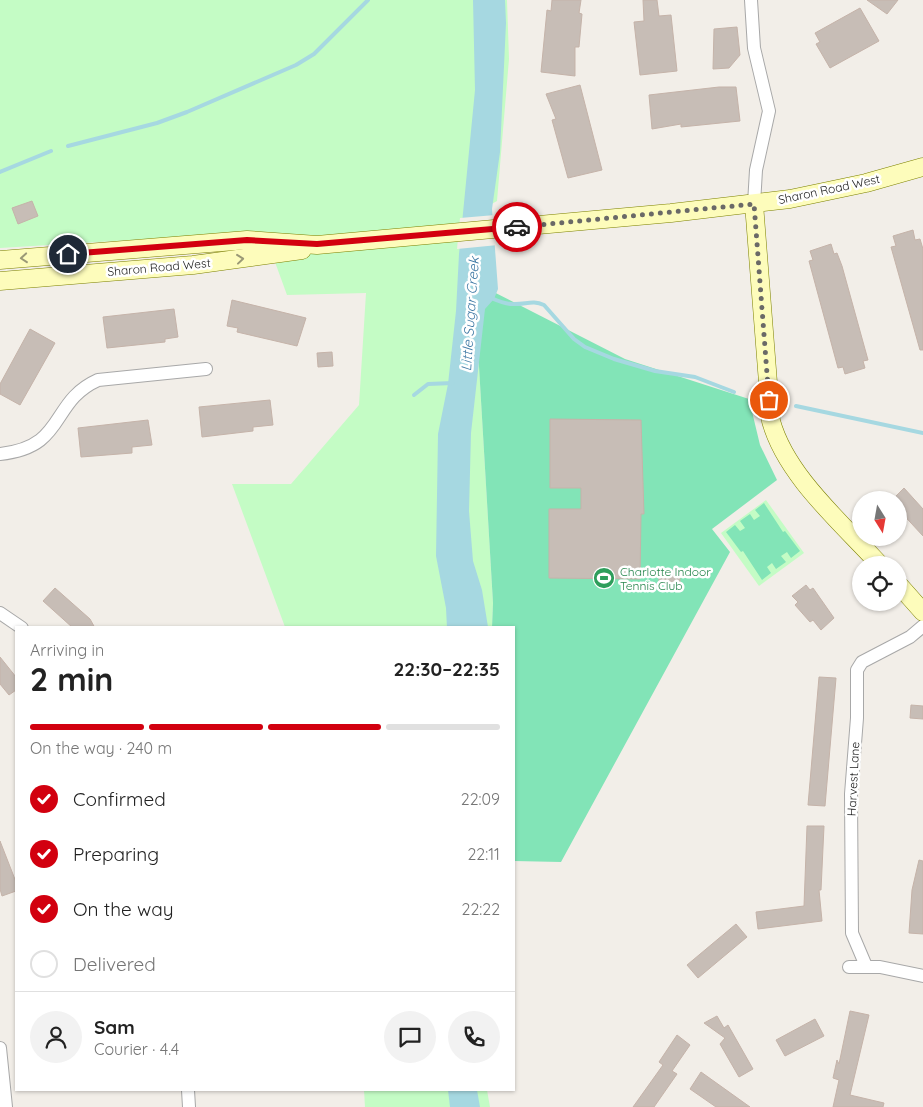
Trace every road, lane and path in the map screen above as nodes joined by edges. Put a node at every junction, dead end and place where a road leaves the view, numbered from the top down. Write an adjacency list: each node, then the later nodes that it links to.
1 (751, 0): 3 (street)
2 (923, 167): 3 (main road, Sharon Road West)
3 (754, 204): 4 (main road, Sharon Road West); 9 (main road)
4 (317, 244): 5 (main road, Sharon Road West, one-way to 5); 6 (main road, Sharon Road West, one-way to 4)
5 (0, 260)
6 (0, 281)
7 (206, 370): 8 (street)
8 (0, 454)
9 (872, 556)
10 (907, 594): 12 (main road)
11 (0, 612): 13 (street)
12 (923, 612)
13 (19, 626)
14 (923, 626): 15 (street, Harvest Lane)
15 (866, 966): 16 (street); 17 (street)
16 (849, 967)
17 (923, 976)
18 (0, 1048): 20 (street)
19 (188, 1091): 21 (street)
20 (6, 1107)
21 (189, 1107)

